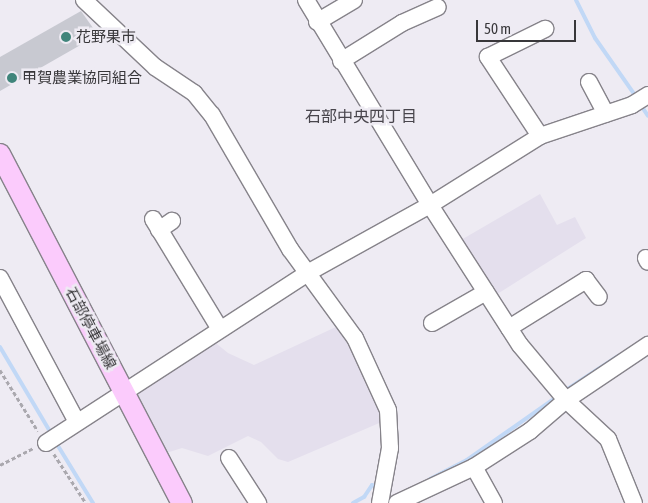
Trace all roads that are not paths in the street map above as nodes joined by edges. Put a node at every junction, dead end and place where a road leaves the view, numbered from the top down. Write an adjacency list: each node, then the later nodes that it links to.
1 (84, 0): 15 (street)
2 (306, 0): 5 (street)
3 (354, 0): 5 (street)
4 (438, 7): 7 (street)
5 (317, 22): 7 (street)
6 (545, 29): 11 (street)
7 (341, 60): 13 (street)
8 (589, 82): 10 (street)
9 (648, 95): 10 (street)
10 (606, 114): 11 (street)
11 (540, 136): 13 (street)
12 (0, 154): 23 (main road, 石部停車場線)
13 (430, 205): 15 (street); 17 (street)
14 (161, 223): 21 (street)
15 (309, 272): 21 (street); 31 (street)
16 (0, 278): 25 (street)
17 (486, 292): 19 (street); 20 (street)
18 (599, 297): 20 (street)
19 (432, 323)
20 (509, 328): 24 (street)
21 (220, 329): 23 (street)
22 (648, 345): 24 (street)
23 (124, 391): 25 (street); 29 (main road, 石部停車場線)
24 (566, 400): 28 (street); 34 (street)
25 (77, 422): 26 (street)
26 (46, 443)
27 (229, 458): 30 (street)
28 (474, 467): 32 (street); 33 (street)
29 (182, 503)
30 (258, 503)
31 (380, 503)
32 (397, 503)
33 (494, 503)
34 (634, 503)

